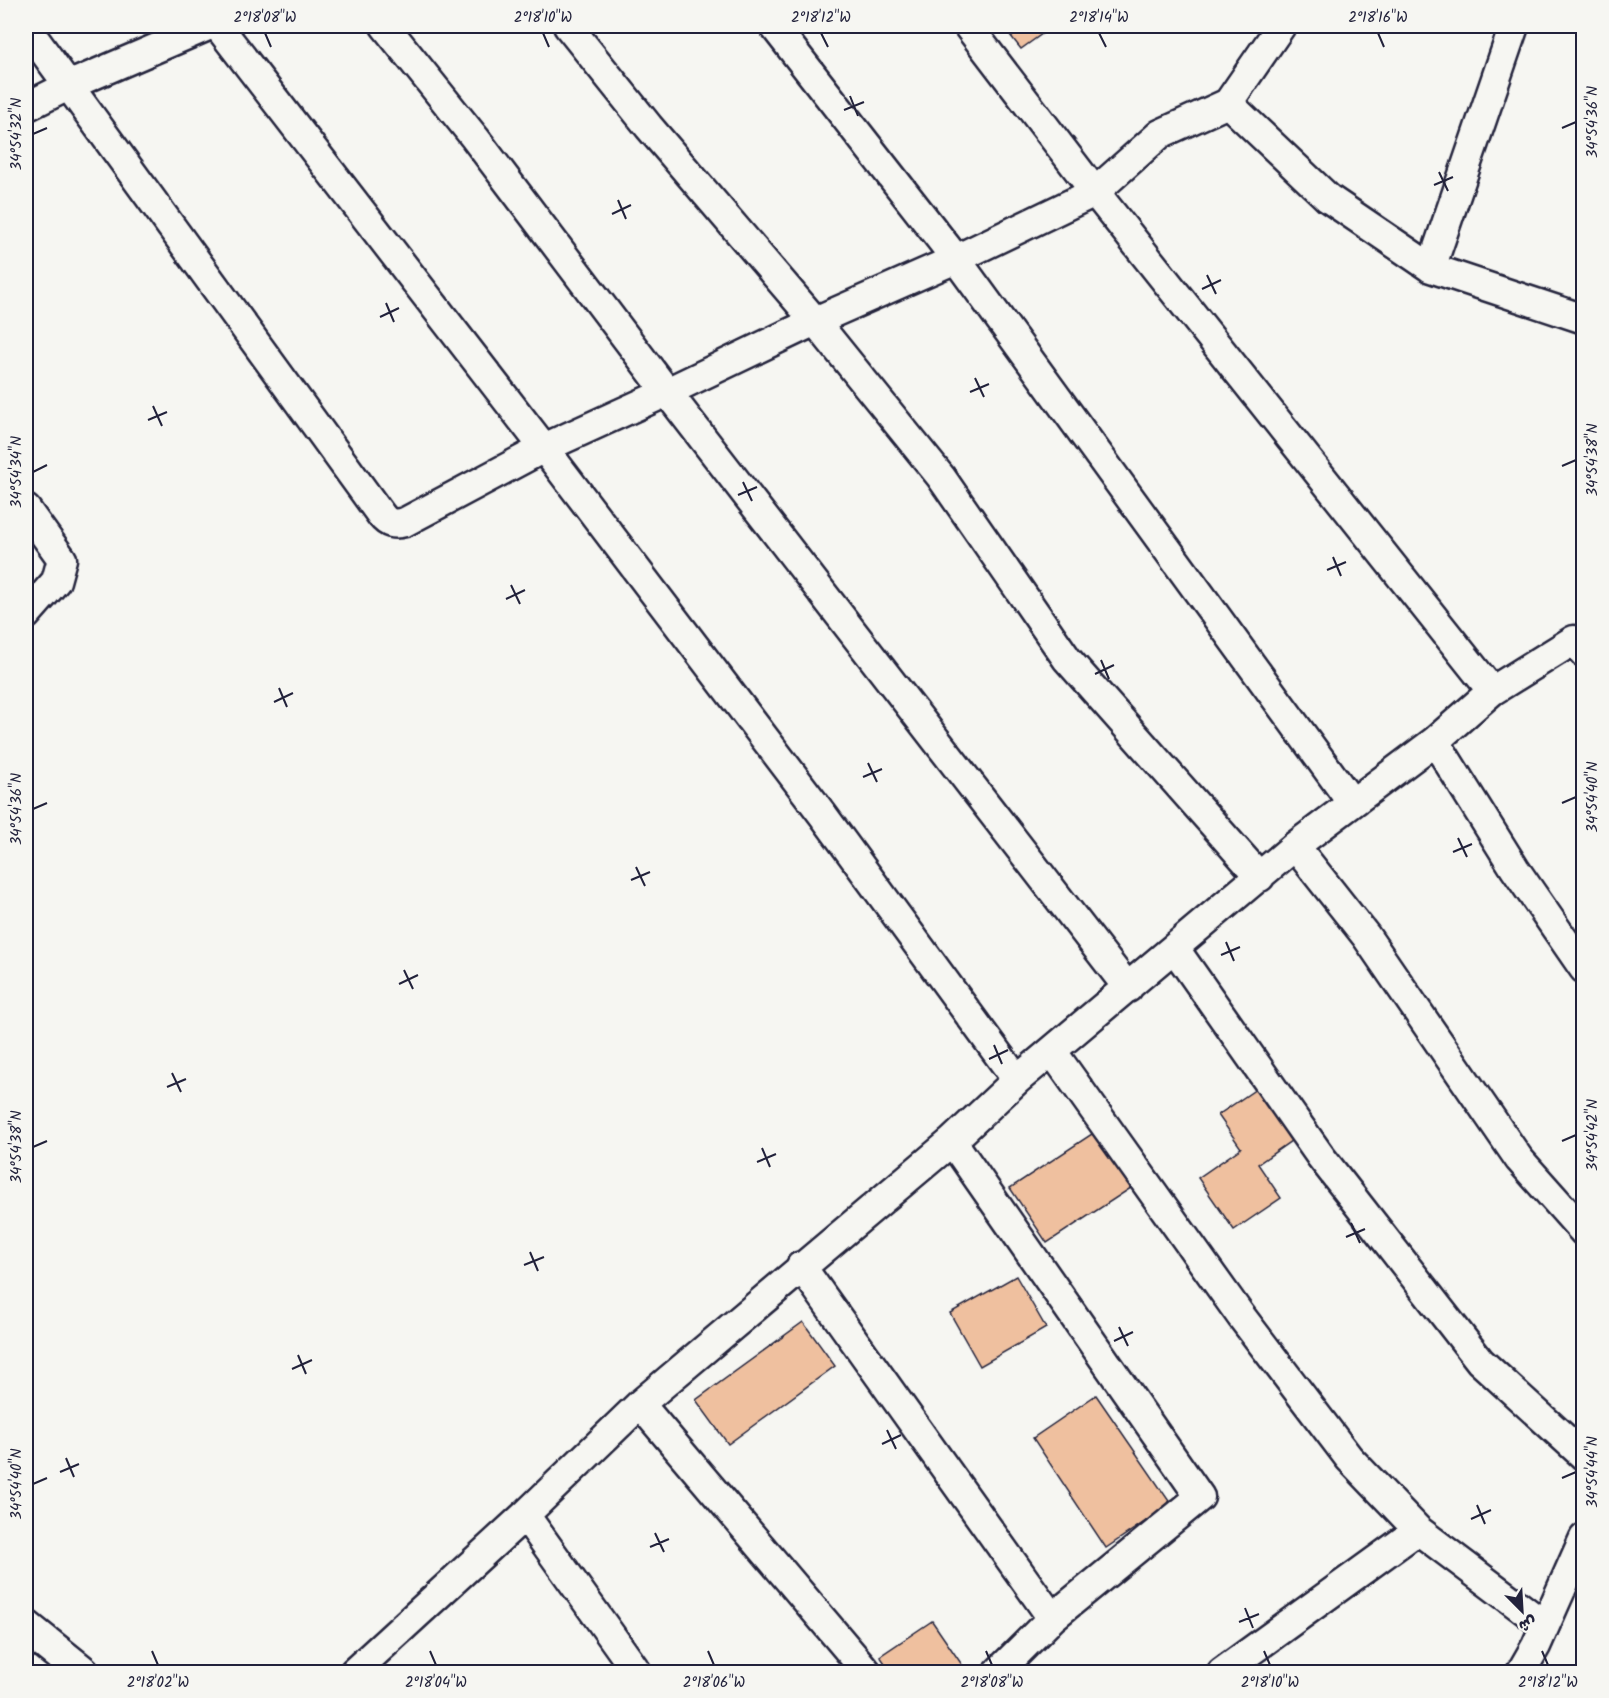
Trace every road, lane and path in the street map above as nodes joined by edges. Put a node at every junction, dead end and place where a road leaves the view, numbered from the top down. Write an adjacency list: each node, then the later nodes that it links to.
1 (208, 26): 10 (street)
2 (218, 26): 19 (street)
3 (384, 26): 18 (street)
4 (568, 26): 17 (street)
5 (774, 26): 14 (street)
6 (968, 26): 13 (street)
7 (1281, 26): 11 (street)
8 (1514, 26): 15 (street)
9 (26, 27): 10 (street)
10 (70, 85): 12 (street); 19 (street)
11 (1228, 103): 13 (street); 15 (street)
12 (26, 107)
13 (1095, 192): 14 (street); 23 (street)
14 (956, 259): 17 (street); 25 (street)
15 (1431, 268): 16 (street)
16 (1582, 314)
17 (815, 321): 18 (street); 27 (street)
18 (668, 392): 19 (street); 30 (street)
19 (544, 448): 32 (street)
20 (26, 509): 21 (street)
21 (26, 615)
22 (1584, 653): 23 (street)
23 (1492, 691): 24 (street)
24 (1435, 741): 25 (street); 29 (street)
25 (1352, 803): 26 (street)
26 (1295, 846): 27 (street); 34 (street)
27 (1260, 877): 28 (street)
28 (1175, 949): 30 (street); 37 (street)
29 (1584, 969)
30 (1128, 988): 31 (street)
31 (1052, 1051): 32 (street); 39 (street)
32 (1017, 1080): 33 (street)
33 (952, 1141): 35 (street); 41 (street)
34 (1584, 1232)
35 (801, 1266): 36 (street); 41 (street)
36 (640, 1404): 38 (street); 47 (street)
37 (1584, 1456)
38 (525, 1515): 45 (street); 46 (street)
39 (1418, 1530): 42 (street); 49 (street)
40 (1584, 1538): 42 (street)
41 (1052, 1618): 48 (street)
42 (1544, 1625): 50 (street)
43 (26, 1627): 44 (street)
44 (82, 1672)
45 (354, 1672)
46 (637, 1672)
47 (867, 1672)
48 (998, 1672)
49 (1222, 1672)
50 (1521, 1672)

